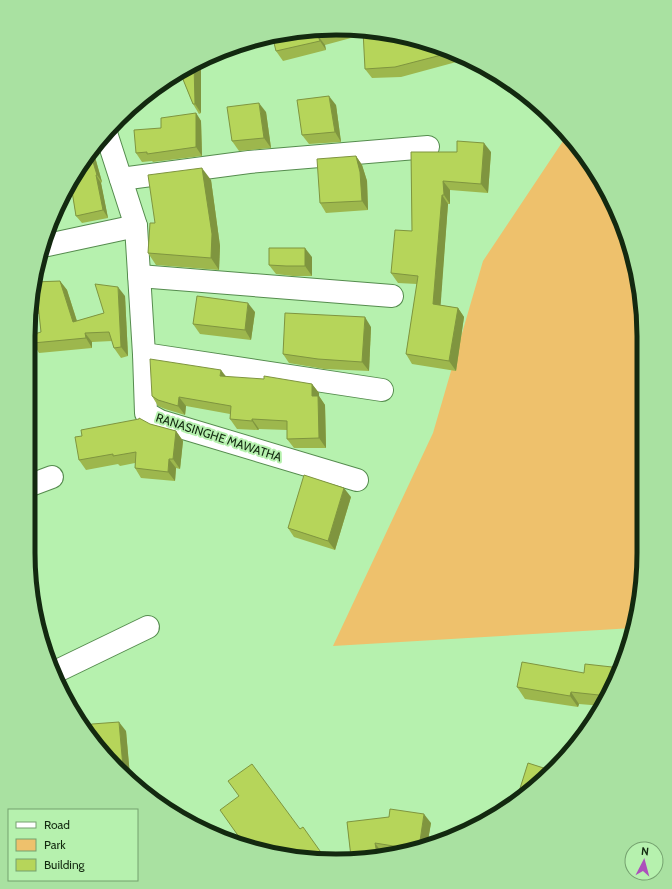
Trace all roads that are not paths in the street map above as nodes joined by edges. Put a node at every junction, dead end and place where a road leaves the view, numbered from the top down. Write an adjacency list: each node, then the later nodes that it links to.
1 (108, 140): 3 (street, RANASINGHE MAWATHA)
2 (428, 147): 3 (street)
3 (121, 179): 4 (street, RANASINGHE MAWATHA)
4 (136, 226): 5 (street); 6 (street, RANASINGHE MAWATHA)
5 (49, 245)
6 (138, 276): 7 (street); 8 (street, RANASINGHE MAWATHA)
7 (392, 296)
8 (144, 354): 9 (street); 11 (street, RANASINGHE MAWATHA)
9 (382, 390)
10 (52, 478): 12 (street)
11 (357, 480)
12 (35, 484)
13 (148, 627): 14 (street)
14 (59, 670)

